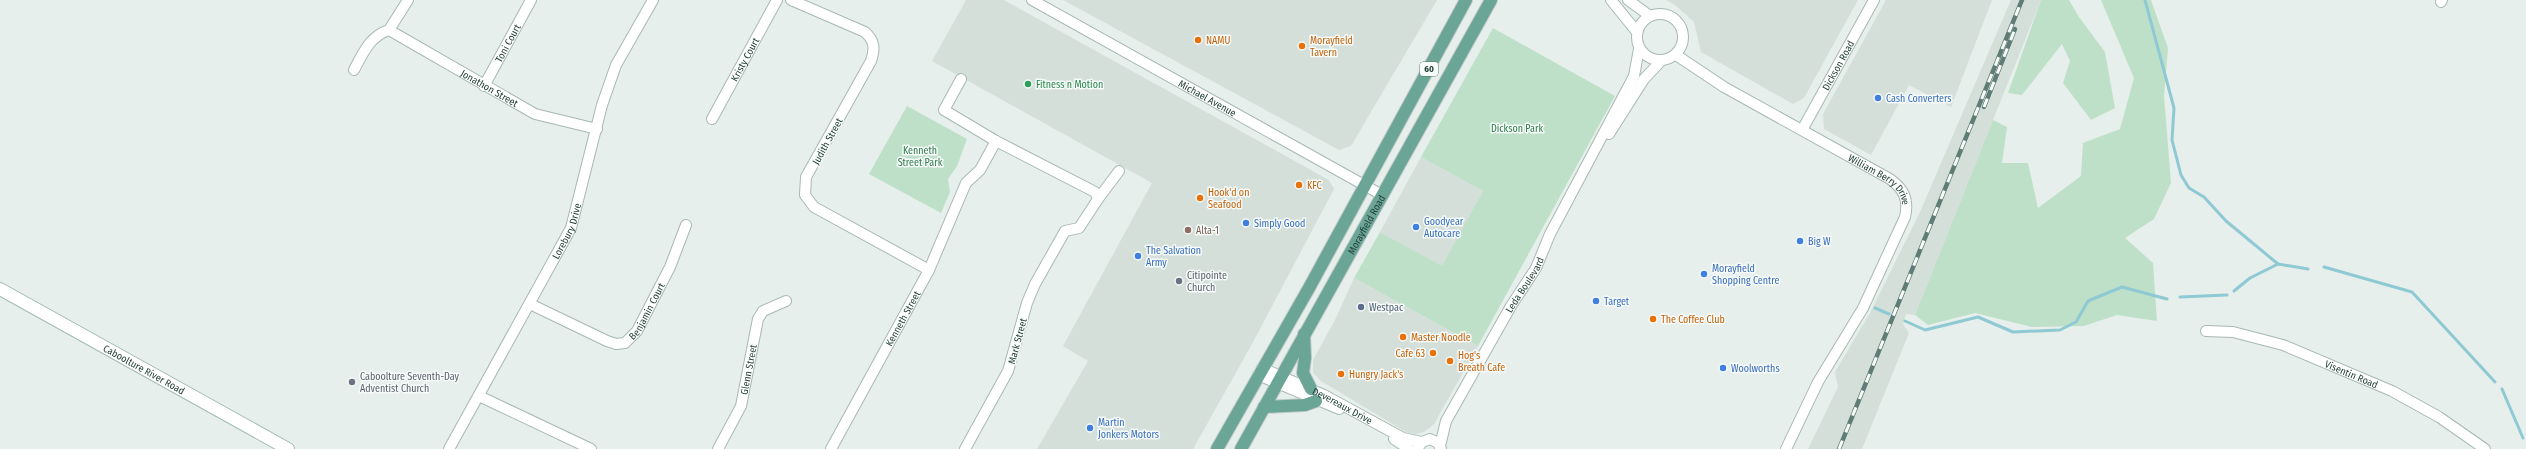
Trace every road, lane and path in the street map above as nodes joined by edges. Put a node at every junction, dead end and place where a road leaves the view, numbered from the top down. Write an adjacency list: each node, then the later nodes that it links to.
1 (408, 0): 13 (street)
2 (531, 0): 20 (street, Toni Court)
3 (653, 0): 22 (street, Lorebury Drive)
4 (776, 0): 21 (street, Kristy Court)
5 (791, 0): 31 (street, Judith Street)
6 (1032, 0): 27 (street, Michael Avenue)
7 (1466, 0): 27 (main road, Morayfield Road / 60)
8 (1491, 0): 28 (main road, Morayfield Road / 60)
9 (1611, 0): 14 (street)
10 (1628, 0): 12 (street)
11 (1874, 0): 23 (street, Dickson Road)
12 (1650, 16): 14 (street); 16 (street)
13 (389, 30): 18 (street); 20 (street, Jonathon Street)
14 (1637, 32): 15 (street)
15 (1639, 49): 17 (street); 25 (street, Leda Boulevard)
16 (1676, 55): 17 (street); 23 (street, William Berry Drive)
17 (1661, 61): 25 (street, Leda Boulevard)
18 (354, 70)
19 (961, 79): 24 (street)
20 (484, 86): 22 (street, Jonathon Street)
21 (712, 119)
22 (598, 129): 34 (street, Lorebury Drive)
23 (1802, 130): 55 (street, William Berry Drive)
24 (996, 141): 29 (street); 31 (street, Kenneth Street)
25 (1598, 146): 43 (street, Leda Boulevard)
26 (1119, 171): 29 (street)
27 (1365, 185): 28 (street, Michael Avenue); 37 (main road, Morayfield Road / 60)
28 (1382, 195): 36 (main road, Morayfield Road / 60)
29 (1098, 199): 51 (street, Mark Street)
30 (686, 225): 34 (street, Benjamin Court)
31 (929, 270): 50 (street, Kenneth Street)
32 (0, 289): 46 (main road, Caboolture River Road)
33 (786, 301): 49 (street, Glenn Street)
34 (530, 304): 40 (street, Lorebury Drive)
35 (2206, 331): 56 (street, Visentin Road)
36 (1304, 334): 38 (main road, Morayfield Road / 60); 39 (main road)
37 (1260, 372): 38 (street, Devereaux Drive); 52 (main road, Morayfield Road / 60)
38 (1279, 380): 39 (street, Devereaux Drive); 41 (street, Devereaux Drive); 42 (main road, Morayfield Road / 60)
39 (1311, 389): 44 (street, Devereaux Drive)
40 (479, 396): 47 (street, Lorebury Drive); 48 (street)
41 (1316, 401): 42 (main road); 54 (street, Devereaux Drive)
42 (1264, 407): 53 (main road, Morayfield Road / 60)
43 (1446, 421): 44 (street, Leda Boulevard); 45 (street, Leda Boulevard)
44 (1423, 443): 45 (street)
45 (1441, 447)
46 (288, 449)
47 (449, 449)
48 (591, 449)
49 (718, 449)
50 (831, 449)
51 (965, 449)
52 (1217, 449)
53 (1241, 449)
54 (1409, 449)
55 (1786, 449)
56 (2485, 449)

